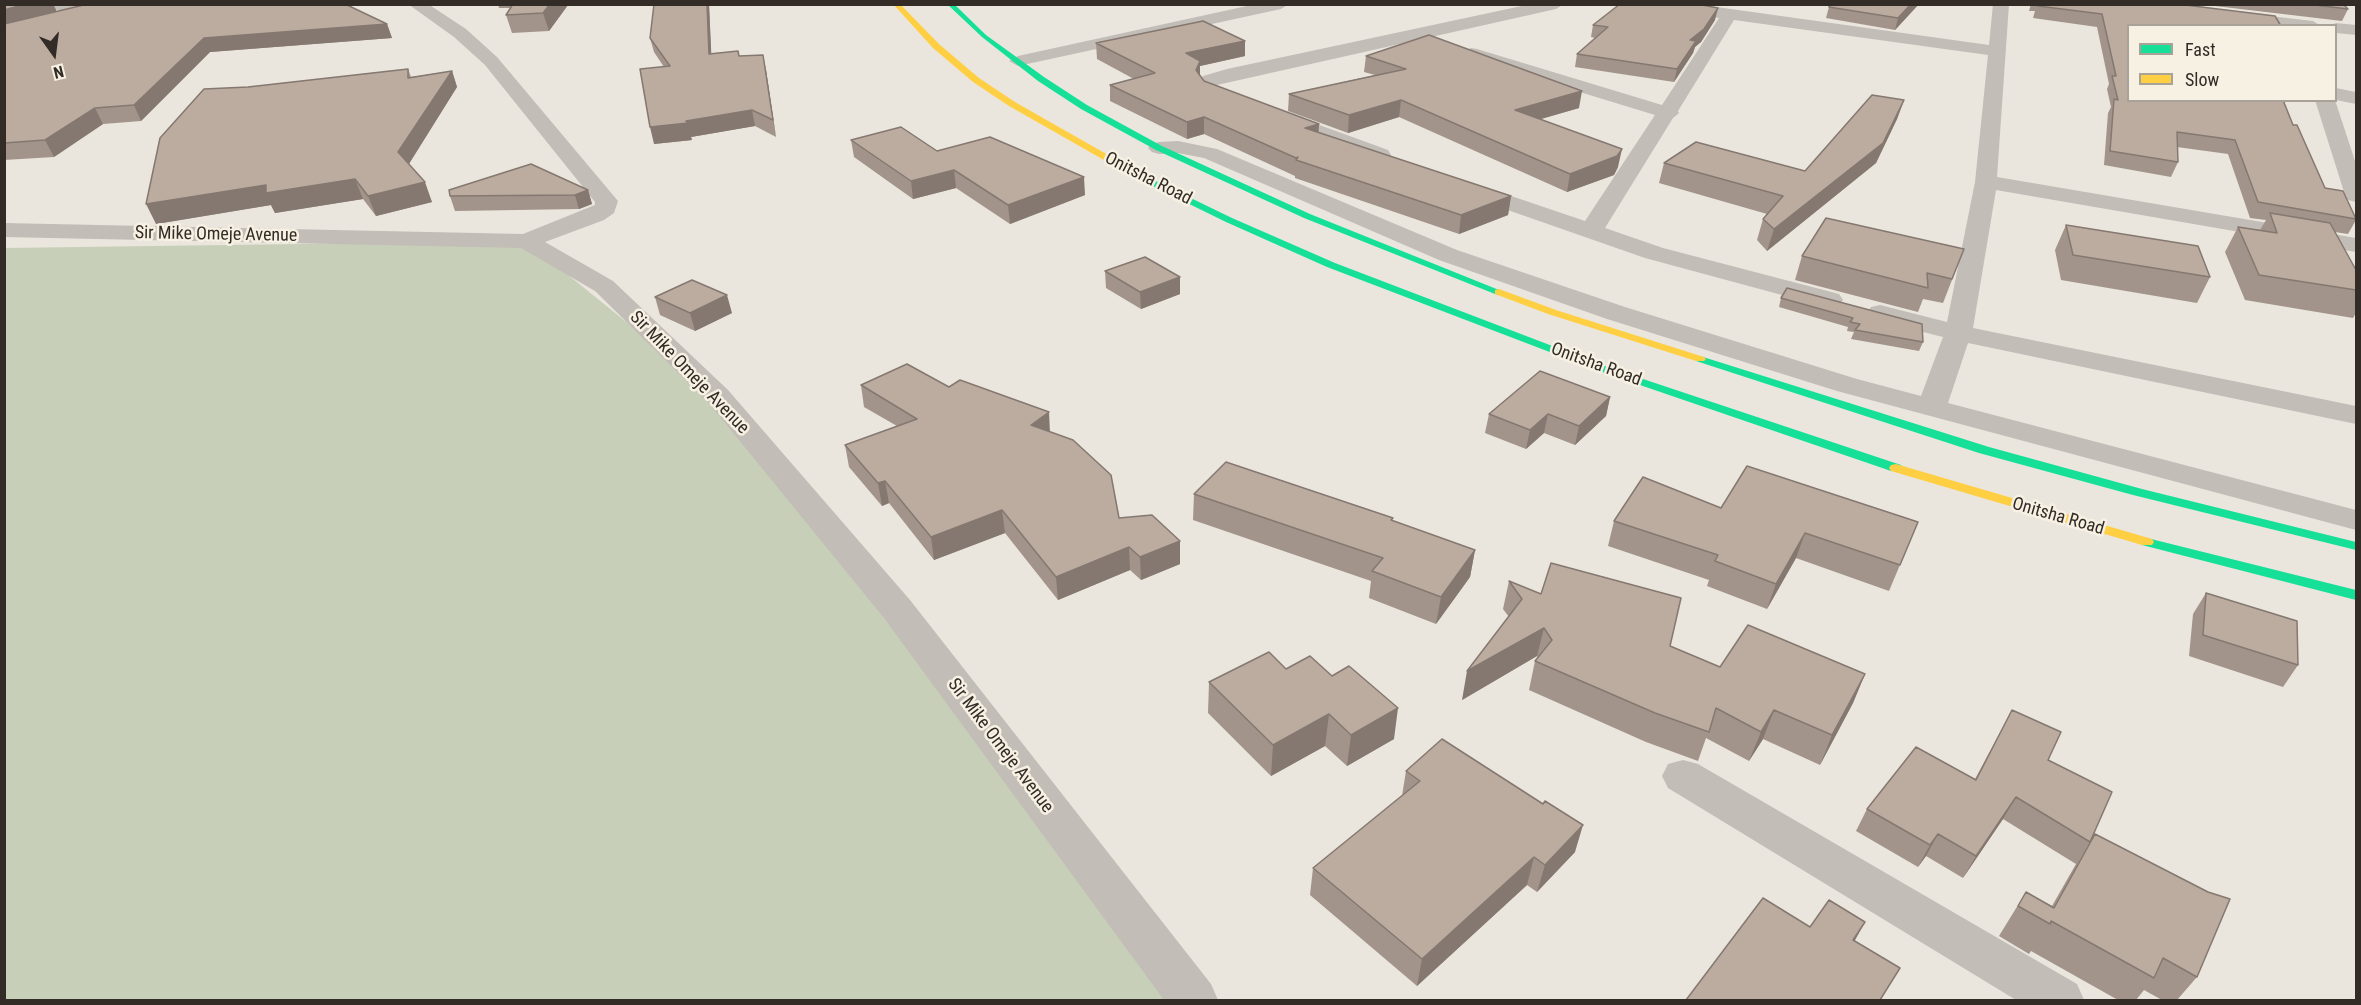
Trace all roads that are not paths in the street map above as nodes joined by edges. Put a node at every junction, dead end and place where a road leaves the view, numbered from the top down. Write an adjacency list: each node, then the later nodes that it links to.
1 (50, 4): 9 (street)
2 (417, 4): 29 (street)
3 (896, 4): 36 (main road, Onitsha Road)
4 (950, 4): 17 (main road, Onitsha Road)
5 (1281, 4): 17 (street)
6 (1556, 4): 15 (street)
7 (1656, 4): 10 (street)
8 (2001, 4): 16 (street)
9 (91, 12)
10 (1729, 15): 16 (street); 21 (street)
11 (2222, 15): 12 (street)
12 (2281, 24)
13 (2337, 28): 14 (street)
14 (2356, 30)
15 (1412, 36): 21 (street); 23 (street)
16 (1997, 51): 25 (street)
17 (1018, 61): 22 (main road, Onitsha Road)
18 (2337, 94): 19 (street)
19 (2356, 98)
20 (2326, 102): 26 (street)
21 (1669, 112): 28 (street)
22 (1159, 148): 32 (street); 35 (main road, Onitsha Road)
23 (1401, 163)
24 (1446, 180): 28 (street)
25 (1986, 182): 30 (street); 31 (street)
26 (2356, 195)
27 (4, 230): 29 (street, Sir Mike Omeje Avenue)
28 (1591, 231): 31 (street)
29 (526, 241): 38 (street, Sir Mike Omeje Avenue)
30 (2356, 245)
31 (1958, 333): 32 (street); 33 (street)
32 (1931, 408): 34 (street)
33 (2356, 415)
34 (2356, 520)
35 (2356, 546)
36 (2356, 595)
37 (1683, 776): 39 (street)
38 (1193, 1000)
39 (2059, 1000)

